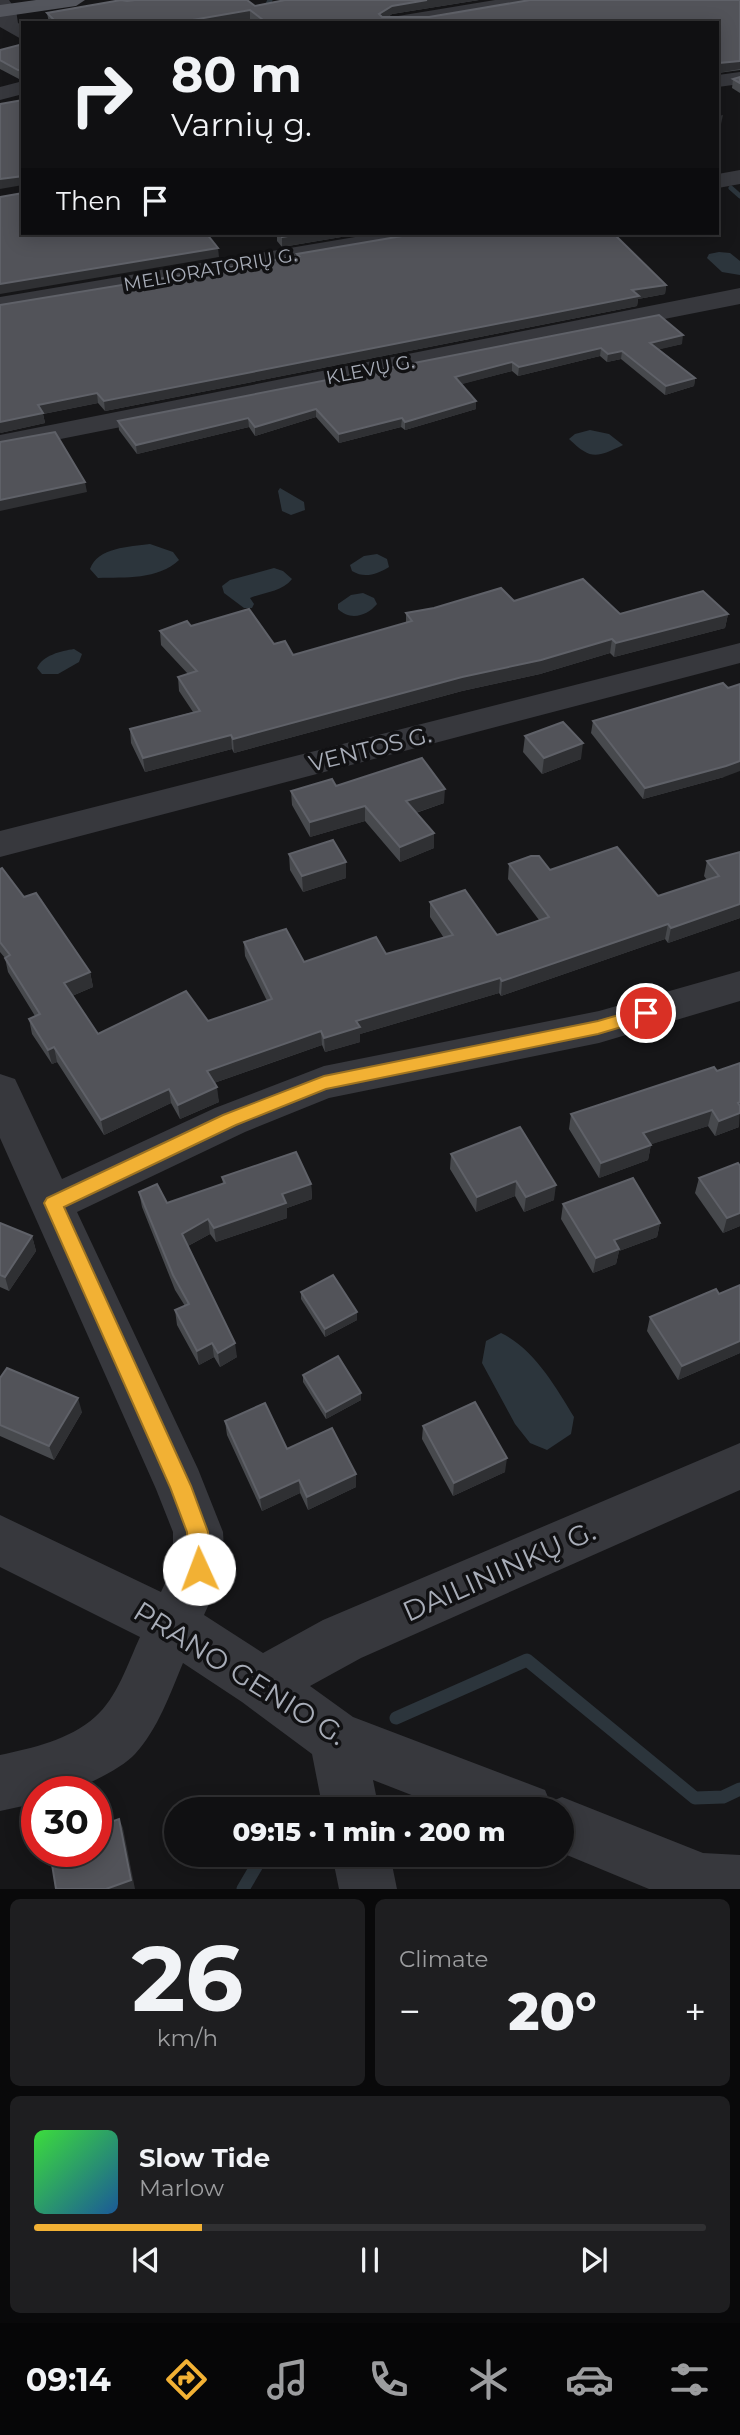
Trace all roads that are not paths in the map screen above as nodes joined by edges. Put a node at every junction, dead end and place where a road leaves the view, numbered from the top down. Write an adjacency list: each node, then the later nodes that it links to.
1 (76, 0): 4 (main road)
2 (426, 0): 5 (street)
3 (529, 0): 5 (street)
4 (2, 7): 7 (street)
5 (450, 18): 6 (street)
6 (415, 21)
7 (21, 33)
8 (740, 78): 9 (street)
9 (719, 81)
10 (21, 88): 11 (street)
11 (0, 94)
12 (740, 177): 13 (street)
13 (719, 181)
14 (401, 235): 16 (street, MELIORATORIŲ G.)
15 (740, 296): 17 (street, KLEVŲ G.)
16 (0, 305)
17 (0, 443)
18 (740, 653): 19 (street, VENTOS G.)
19 (0, 844)
20 (740, 986): 22 (street)
21 (0, 1091): 22 (street)
22 (54, 1203): 25 (street)
23 (740, 1466): 26 (street, DAILININKŲ G.)
24 (0, 1540): 25 (street, PRANO GENIO G.)
25 (173, 1626): 26 (street, PRANO GENIO G.); 28 (street)
26 (261, 1683): 27 (street, PRANO GENIO G.)
27 (336, 1738): 29 (street); 30 (street, PRANO GENIO G.)
28 (0, 1783)
29 (348, 1797)
30 (490, 1797)
31 (574, 1830): 33 (street)
32 (363, 1867): 34 (street)
33 (740, 1884)
34 (368, 1889)

